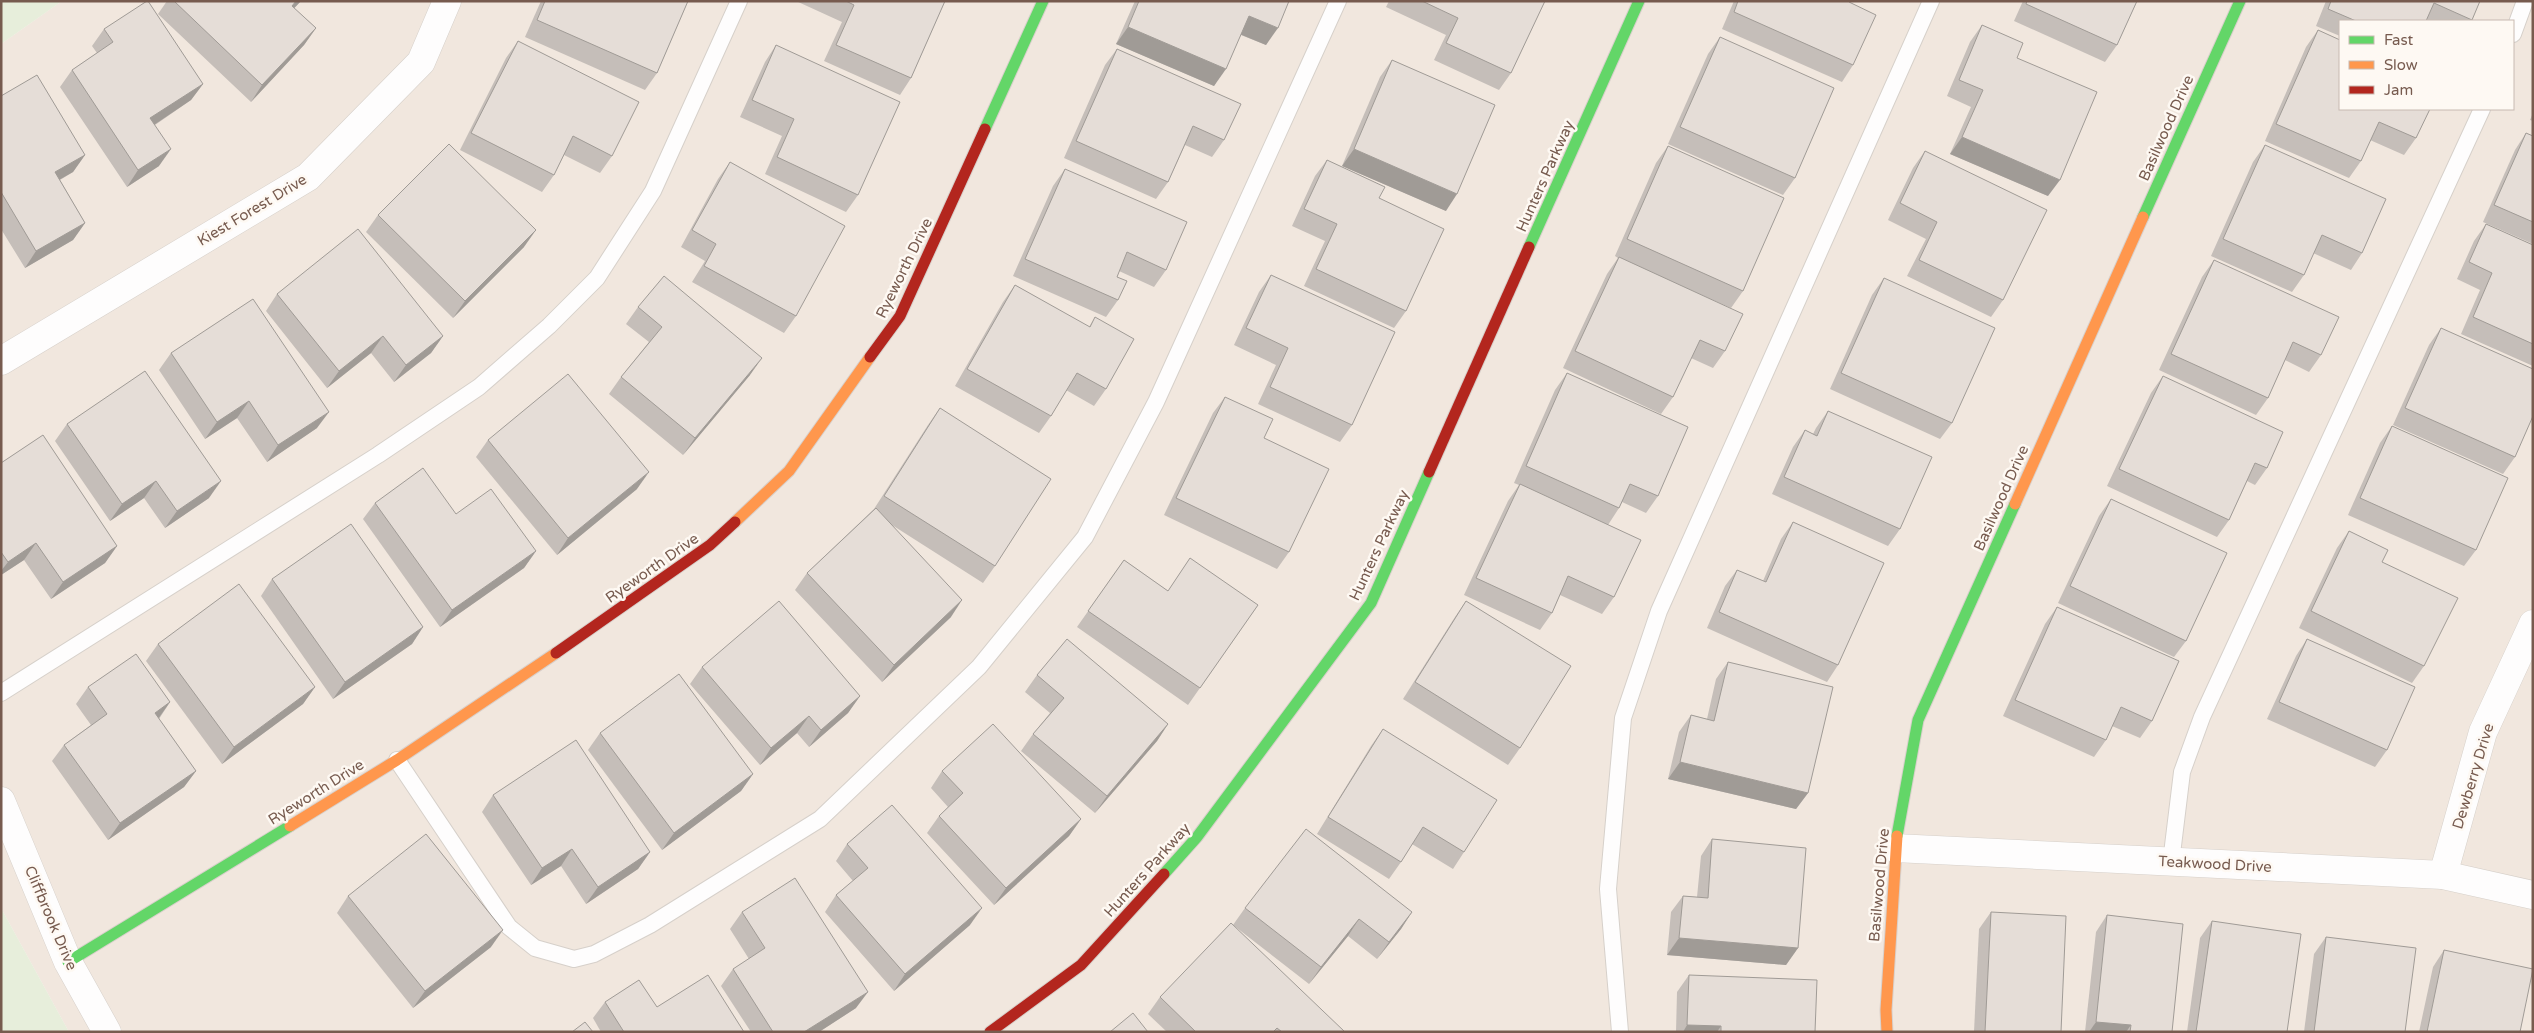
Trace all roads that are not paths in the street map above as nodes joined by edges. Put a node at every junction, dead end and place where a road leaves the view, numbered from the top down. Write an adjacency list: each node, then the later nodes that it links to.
1 (447, 1): 11 (street, Kiest Forest Drive)
2 (739, 1): 13 (lane)
3 (1043, 1): 14 (street, Ryeworth Drive)
4 (1338, 1): 14 (lane)
5 (1639, 1): 22 (street, Hunters Parkway)
6 (1932, 1): 23 (lane)
7 (2240, 1): 16 (street, Basilwood Drive)
8 (2525, 1): 9 (lane)
9 (2514, 31)
10 (2482, 110): 17 (lane)
11 (1, 361)
12 (2533, 624): 18 (street, Dewberry Drive)
13 (1, 693)
14 (398, 760): 20 (street, Ryeworth Drive)
15 (1, 801): 20 (street, Cliffbrook Drive)
16 (1895, 848): 17 (street, Teakwood Drive); 24 (street, Basilwood Drive)
17 (2171, 862): 18 (street, Teakwood Drive)
18 (2443, 875): 19 (street, Teakwood Drive)
19 (2533, 896)
20 (68, 962): 21 (street, Cliffbrook Drive)
21 (107, 1032)
22 (990, 1032)
23 (1620, 1032)
24 (1887, 1032)

